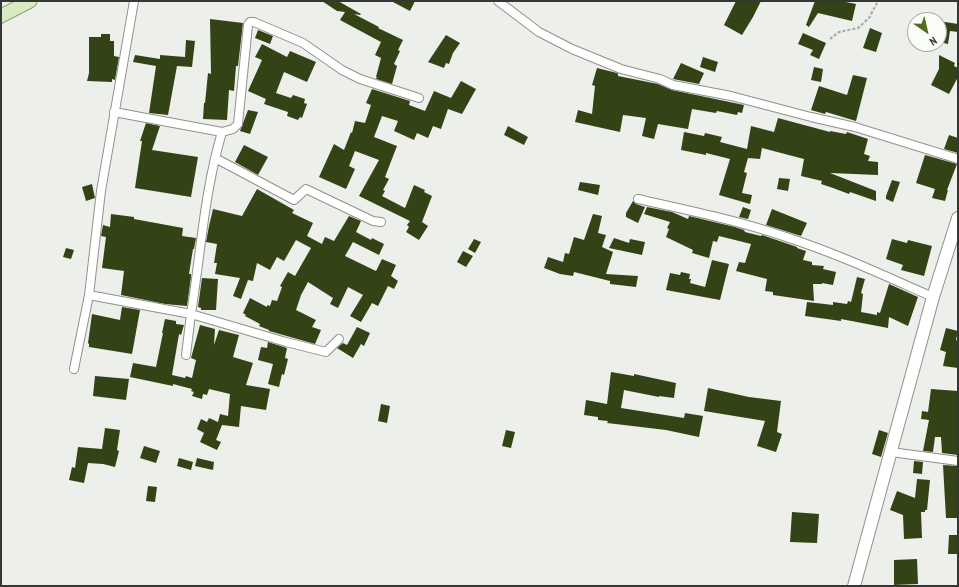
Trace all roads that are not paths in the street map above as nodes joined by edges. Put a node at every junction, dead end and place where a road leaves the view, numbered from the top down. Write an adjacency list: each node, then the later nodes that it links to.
1 (30, 1): 4 (main road)
2 (134, 1): 6 (street)
3 (498, 1): 9 (street)
4 (1, 16)
5 (419, 98): 7 (street)
6 (114, 112): 7 (street); 13 (street)
7 (222, 132): 8 (street)
8 (215, 158): 12 (street); 15 (street)
9 (958, 159)
10 (638, 199): 14 (street)
11 (958, 218): 14 (street)
12 (381, 222)
13 (89, 295): 15 (street); 18 (street)
14 (933, 298): 19 (street)
15 (191, 314): 16 (street); 17 (street)
16 (339, 339)
17 (186, 355)
18 (74, 369)
19 (891, 452): 20 (street); 21 (street)
20 (958, 461)
21 (854, 586)

